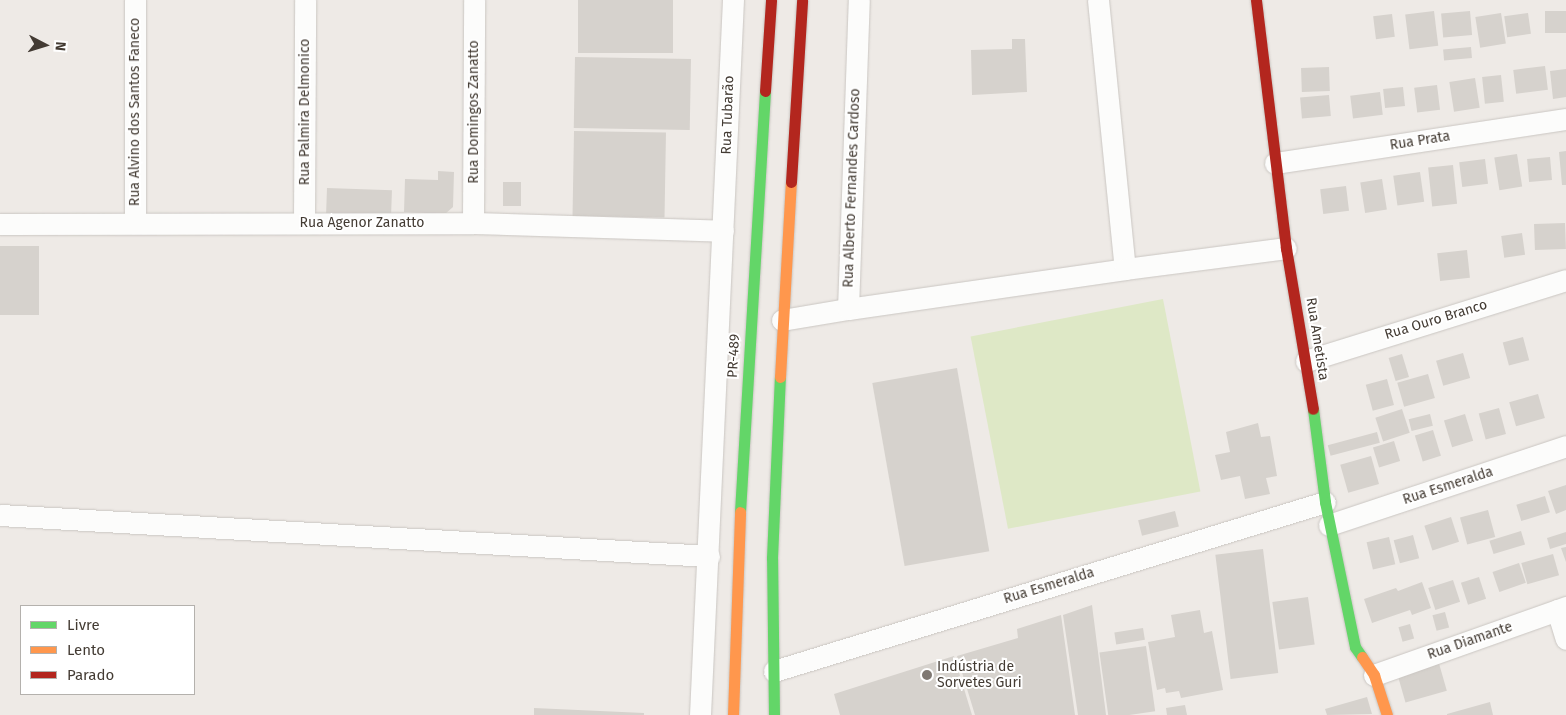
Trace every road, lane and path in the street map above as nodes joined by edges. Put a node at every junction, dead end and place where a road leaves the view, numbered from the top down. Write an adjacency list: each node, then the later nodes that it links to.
1 (135, 0): 12 (street, Rua Alvino dos Santos Faneco)
2 (305, 0): 15 (street, Rua Palmira Delmonico)
3 (474, 0): 13 (street, Rua Domingos Zanatto)
4 (733, 0): 16 (street, Rua Tubarão)
5 (771, 0): 33 (main road, PR-489 / PR-489)
6 (802, 0): 21 (main road)
7 (859, 0): 20 (street, Rua Alberto Fernandes Cardoso)
8 (1098, 0): 18 (street)
9 (1256, 0): 11 (main road, Rua Ametista)
10 (1566, 119): 11 (street, Rua Prata)
11 (1275, 163): 17 (main road, Rua Ametista)
12 (135, 223): 14 (street, Rua Agenor Zanatto); 15 (street, Rua Agenor Zanatto)
13 (474, 223): 15 (street, Rua Agenor Zanatto); 16 (street, Rua Agenor Zanatto)
14 (0, 224)
15 (304, 224)
16 (723, 231): 27 (street, Rua Tubarão)
17 (1286, 248): 18 (street); 22 (main road, Rua Ametista)
18 (1125, 269): 20 (street)
19 (1566, 280): 22 (street, Rua Ouro Branco)
20 (848, 309): 21 (street)
21 (782, 320): 30 (main road)
22 (1306, 361): 24 (main road, Rua Ametista)
23 (1566, 446): 26 (street, Rua Esmeralda)
24 (1325, 502): 26 (main road, Rua Ametista); 30 (street, Rua Esmeralda)
25 (0, 516): 27 (street)
26 (1329, 525): 31 (main road, Rua Ametista)
27 (709, 556): 32 (street, Rua Tubarão)
28 (1562, 608): 29 (street); 31 (street, Rua Diamante)
29 (1566, 639)
30 (774, 671): 34 (main road)
31 (1374, 674): 35 (main road, Rua Ametista)
32 (700, 715)
33 (733, 715)
34 (774, 715)
35 (1387, 715)

